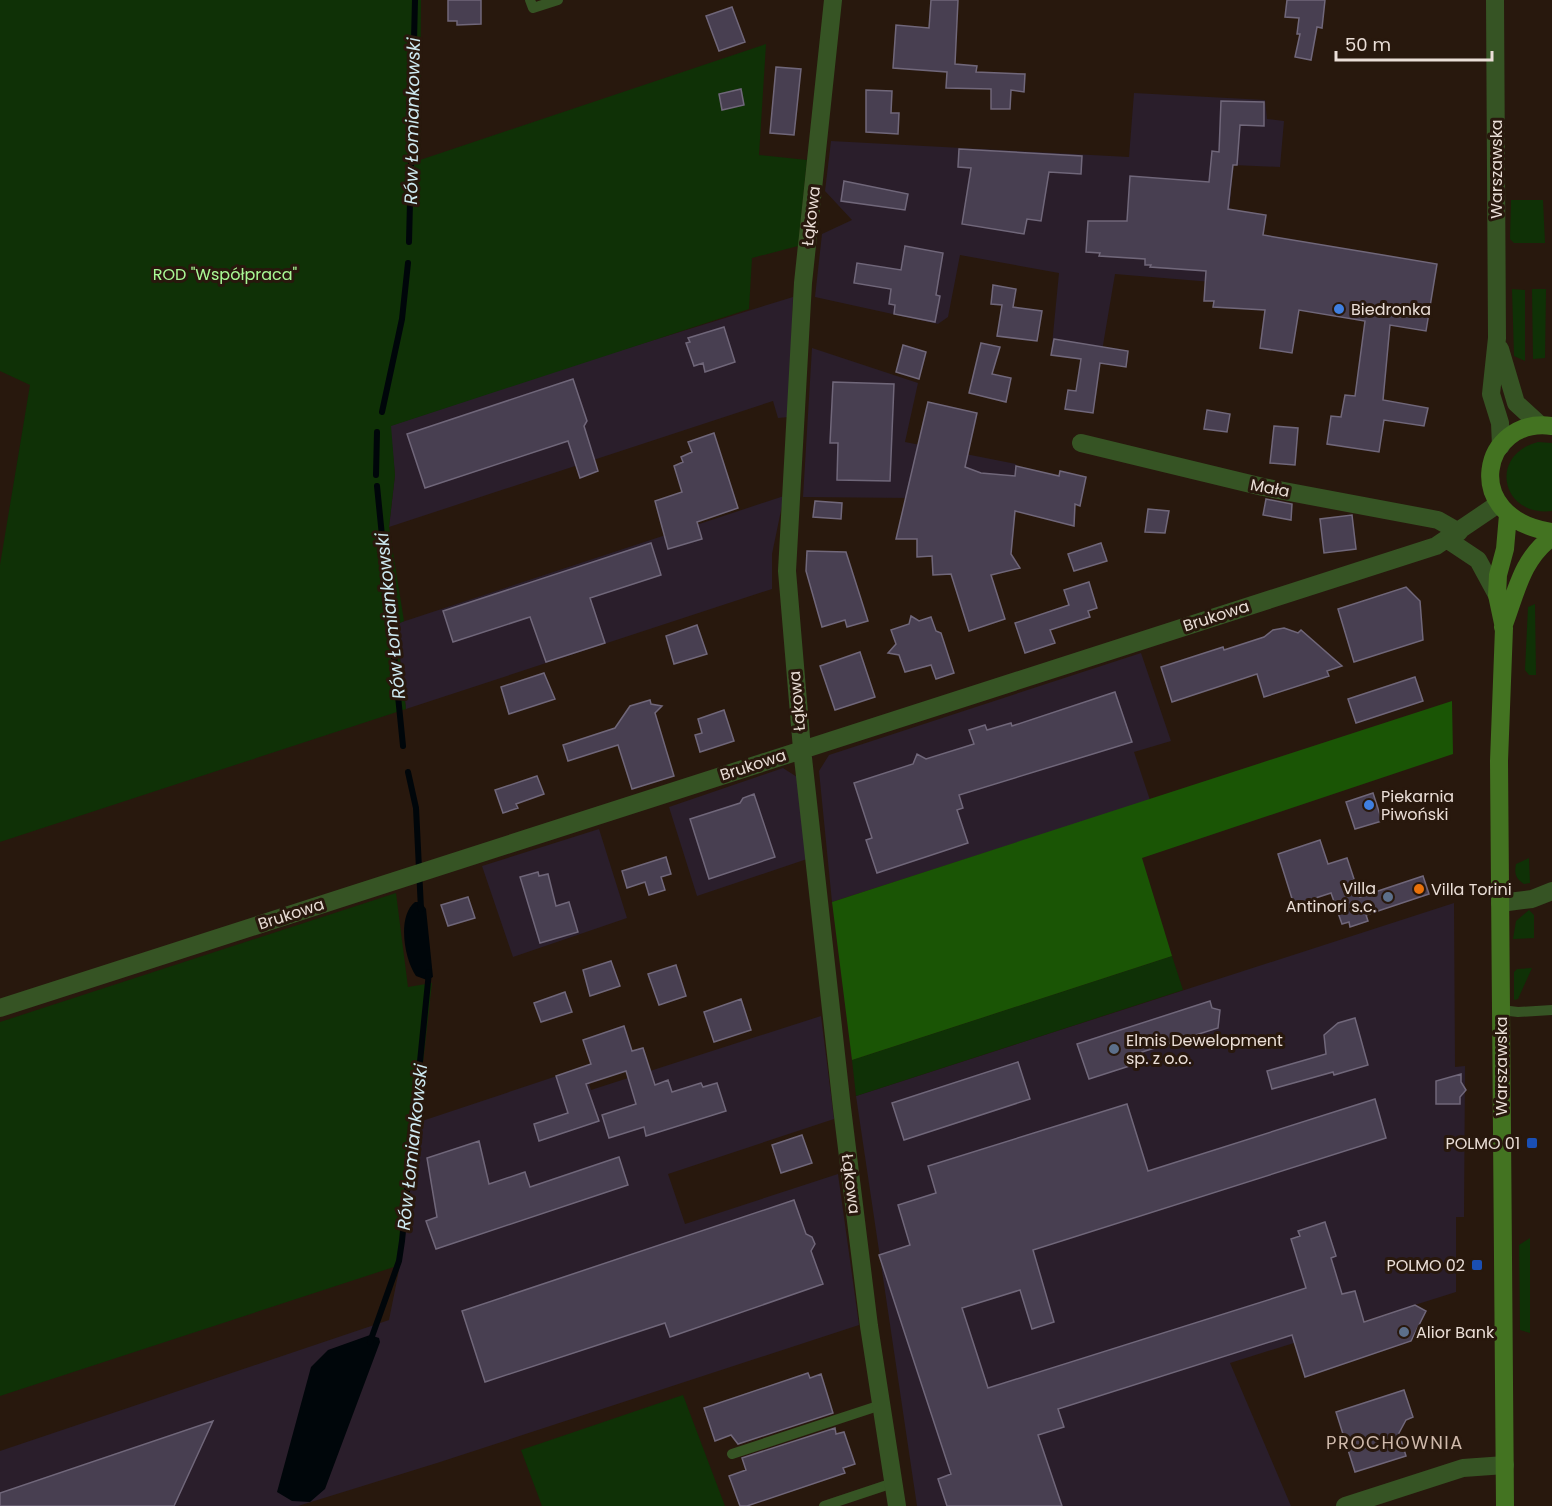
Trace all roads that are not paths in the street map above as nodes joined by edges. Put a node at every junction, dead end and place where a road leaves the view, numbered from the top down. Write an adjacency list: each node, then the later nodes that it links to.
1 (530, 0): 2 (lane)
2 (558, 0)
3 (833, 0): 15 (street, Łąkowa)
4 (1495, 0): 5 (street, Warszawska)
5 (1497, 338): 6 (street, Warszawska); 8 (street, Warszawska)
6 (1546, 425): 8 (street)
7 (1080, 443): 11 (street, Mała)
8 (1501, 446): 9 (street, Warszawska)
9 (1503, 510): 10 (street); 11 (street, Brukowa); 13 (street, Warszawska)
10 (1552, 532)
11 (1454, 536): 13 (street, Warszawska); 15 (street, Brukowa)
12 (1552, 537): 14 (street, Warszawska)
13 (1497, 595): 14 (street, Warszawska)
14 (1503, 627): 17 (street, Warszawska)
15 (802, 749): 18 (street, Brukowa); 21 (street, Łąkowa)
16 (1552, 891): 17 (street)
17 (1500, 903): 19 (street, Warszawska)
18 (0, 1008)
19 (1501, 1010): 20 (lane); 23 (street, Warszawska)
20 (1552, 1010)
21 (881, 1405): 22 (lane); 24 (street, Łąkowa)
22 (732, 1454)
23 (1505, 1465): 27 (street); 28 (street, Warszawska)
24 (893, 1483): 25 (lane); 26 (street, Łąkowa)
25 (824, 1506)
26 (897, 1506)
27 (1345, 1506)
28 (1505, 1506)

